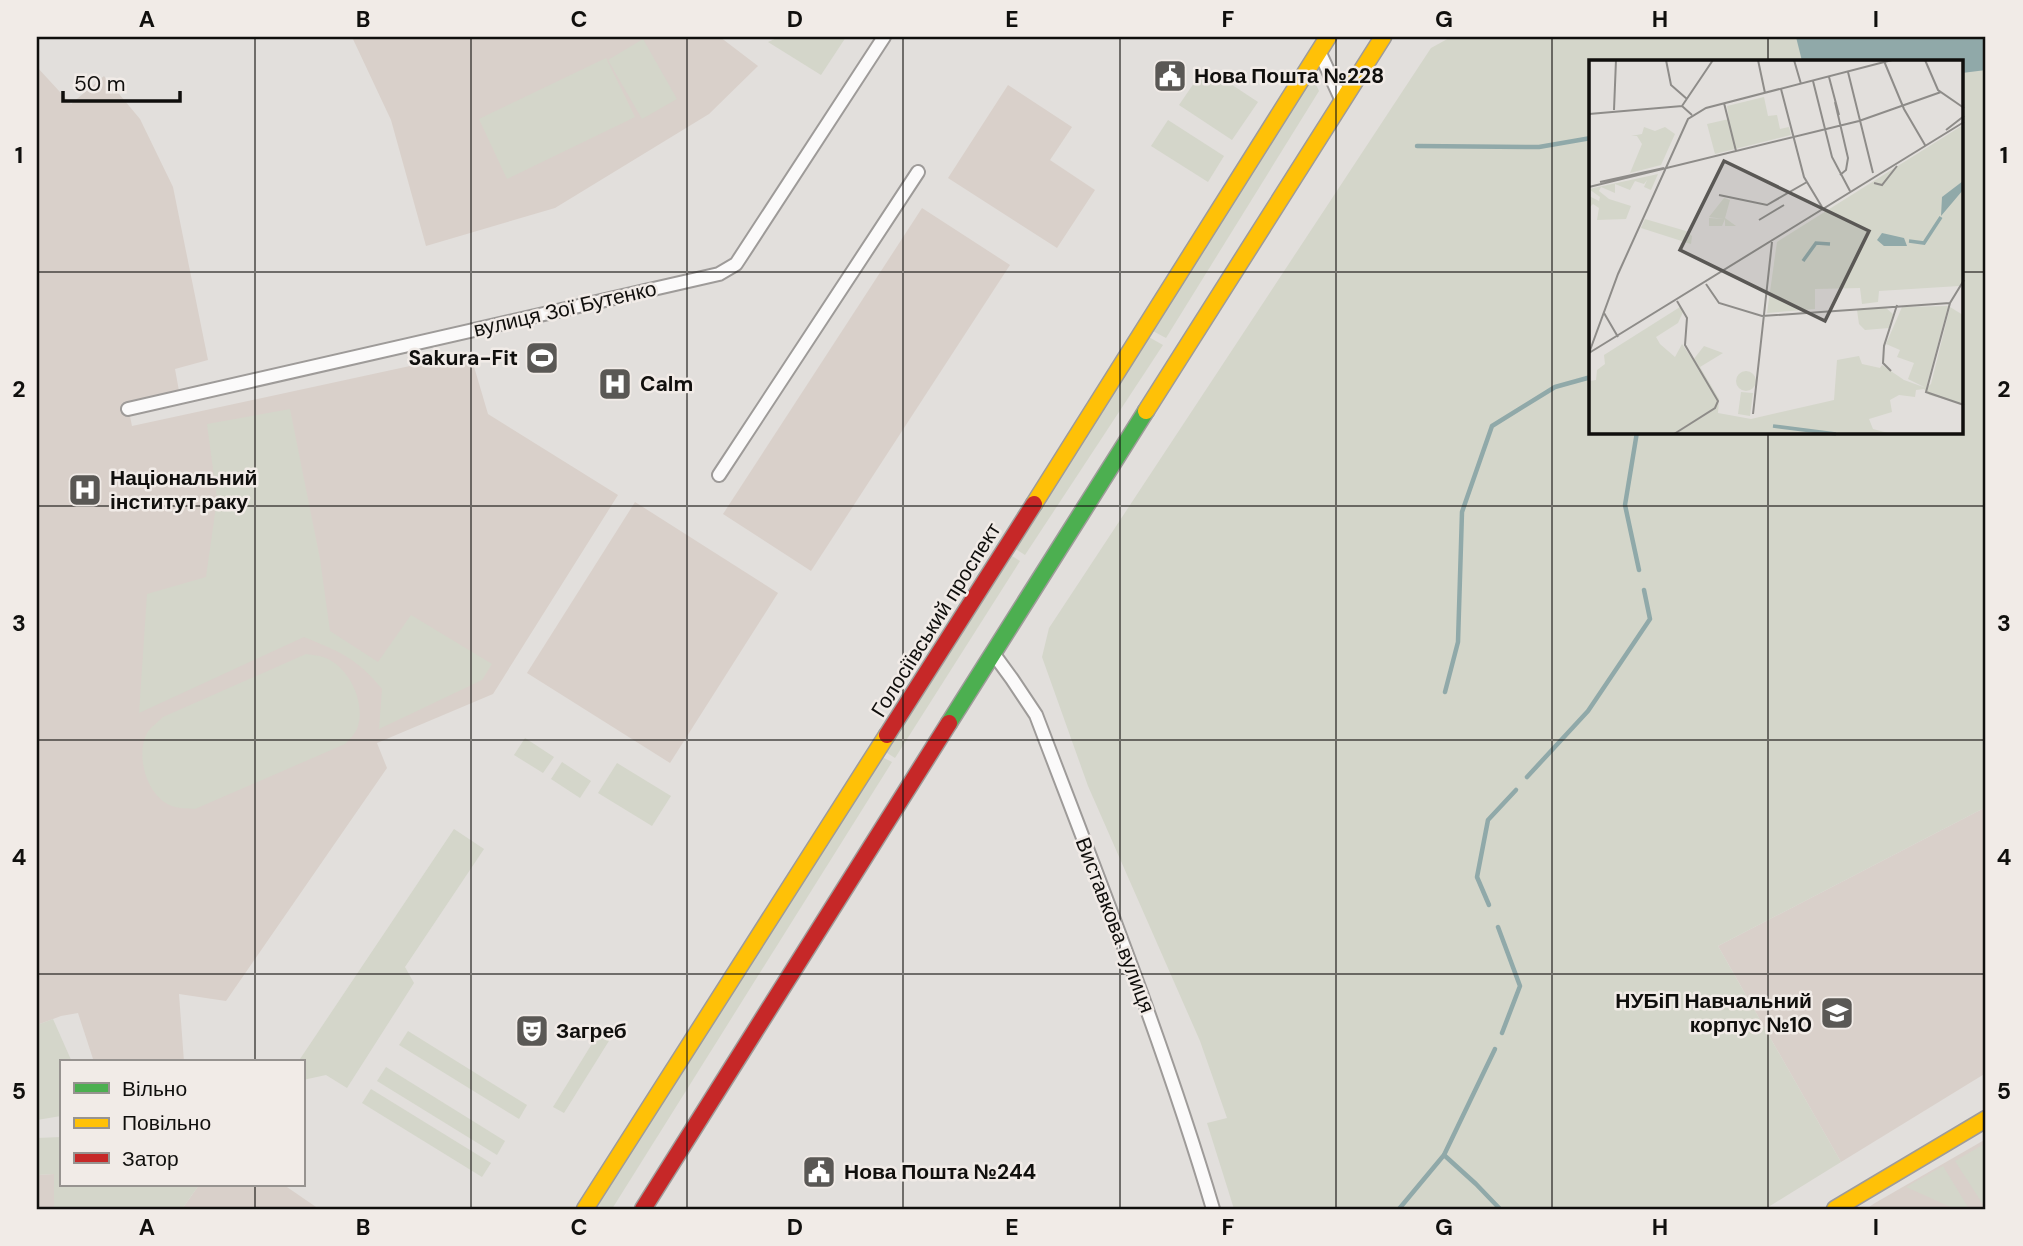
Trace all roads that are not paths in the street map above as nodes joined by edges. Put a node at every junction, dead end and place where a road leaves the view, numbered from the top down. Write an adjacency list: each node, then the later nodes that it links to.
1 (884, 37): 7 (street, вулиця Зої Бутенко)
2 (1328, 37): 4 (main road, Голосіївський проспект)
3 (1383, 37): 5 (main road)
4 (1319, 51): 5 (street); 11 (main road, Голосіївський проспект)
5 (1342, 101): 9 (main road)
6 (918, 172): 8 (street)
7 (128, 410)
8 (719, 475)
9 (993, 653): 12 (main road); 13 (street, Виставкова вулиця)
10 (1986, 1119): 14 (main road)
11 (585, 1209)
12 (643, 1209)
13 (1213, 1209)
14 (1835, 1209)

